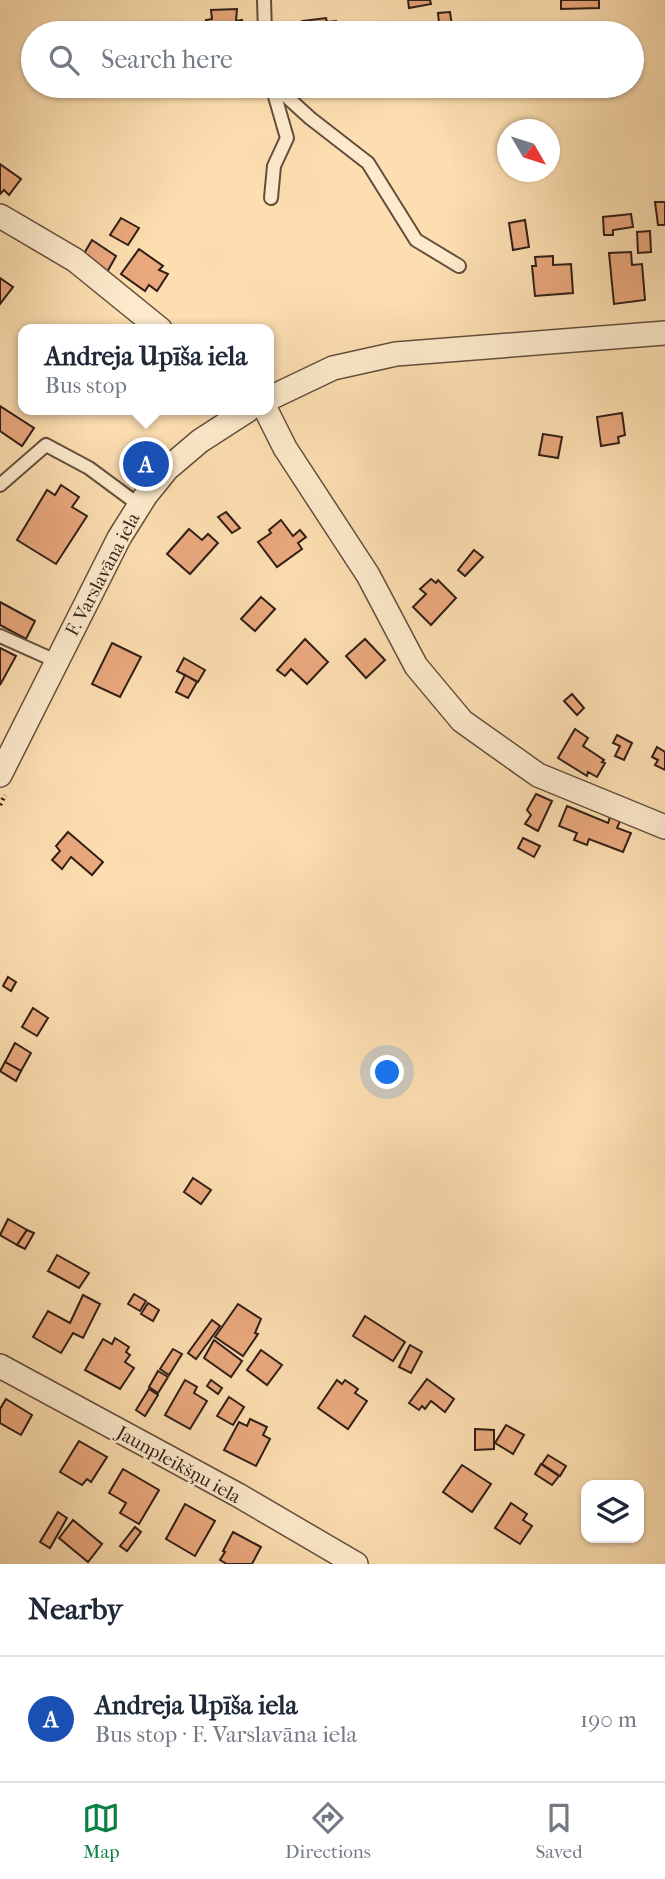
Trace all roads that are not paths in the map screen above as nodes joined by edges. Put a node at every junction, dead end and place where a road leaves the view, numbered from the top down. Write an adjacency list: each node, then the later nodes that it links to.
1 (264, 0): 2 (lane)
2 (265, 21)
3 (277, 98): 5 (lane)
4 (288, 98): 7 (lane)
5 (271, 198)
6 (0, 216): 8 (street)
7 (459, 267)
8 (154, 324)
9 (665, 333): 10 (street)
10 (274, 396)
11 (240, 415): 14 (street, F. Varslavāna iela)
12 (268, 415): 18 (street)
13 (0, 485): 14 (lane)
14 (139, 505): 16 (street, F. Varslavāna iela)
15 (0, 636): 16 (lane)
16 (56, 661): 17 (street, F. Varslavāna iela)
17 (3, 783)
18 (665, 827)
19 (0, 1366): 20 (street, Jaunpleikšņu iela)
20 (356, 1564)

